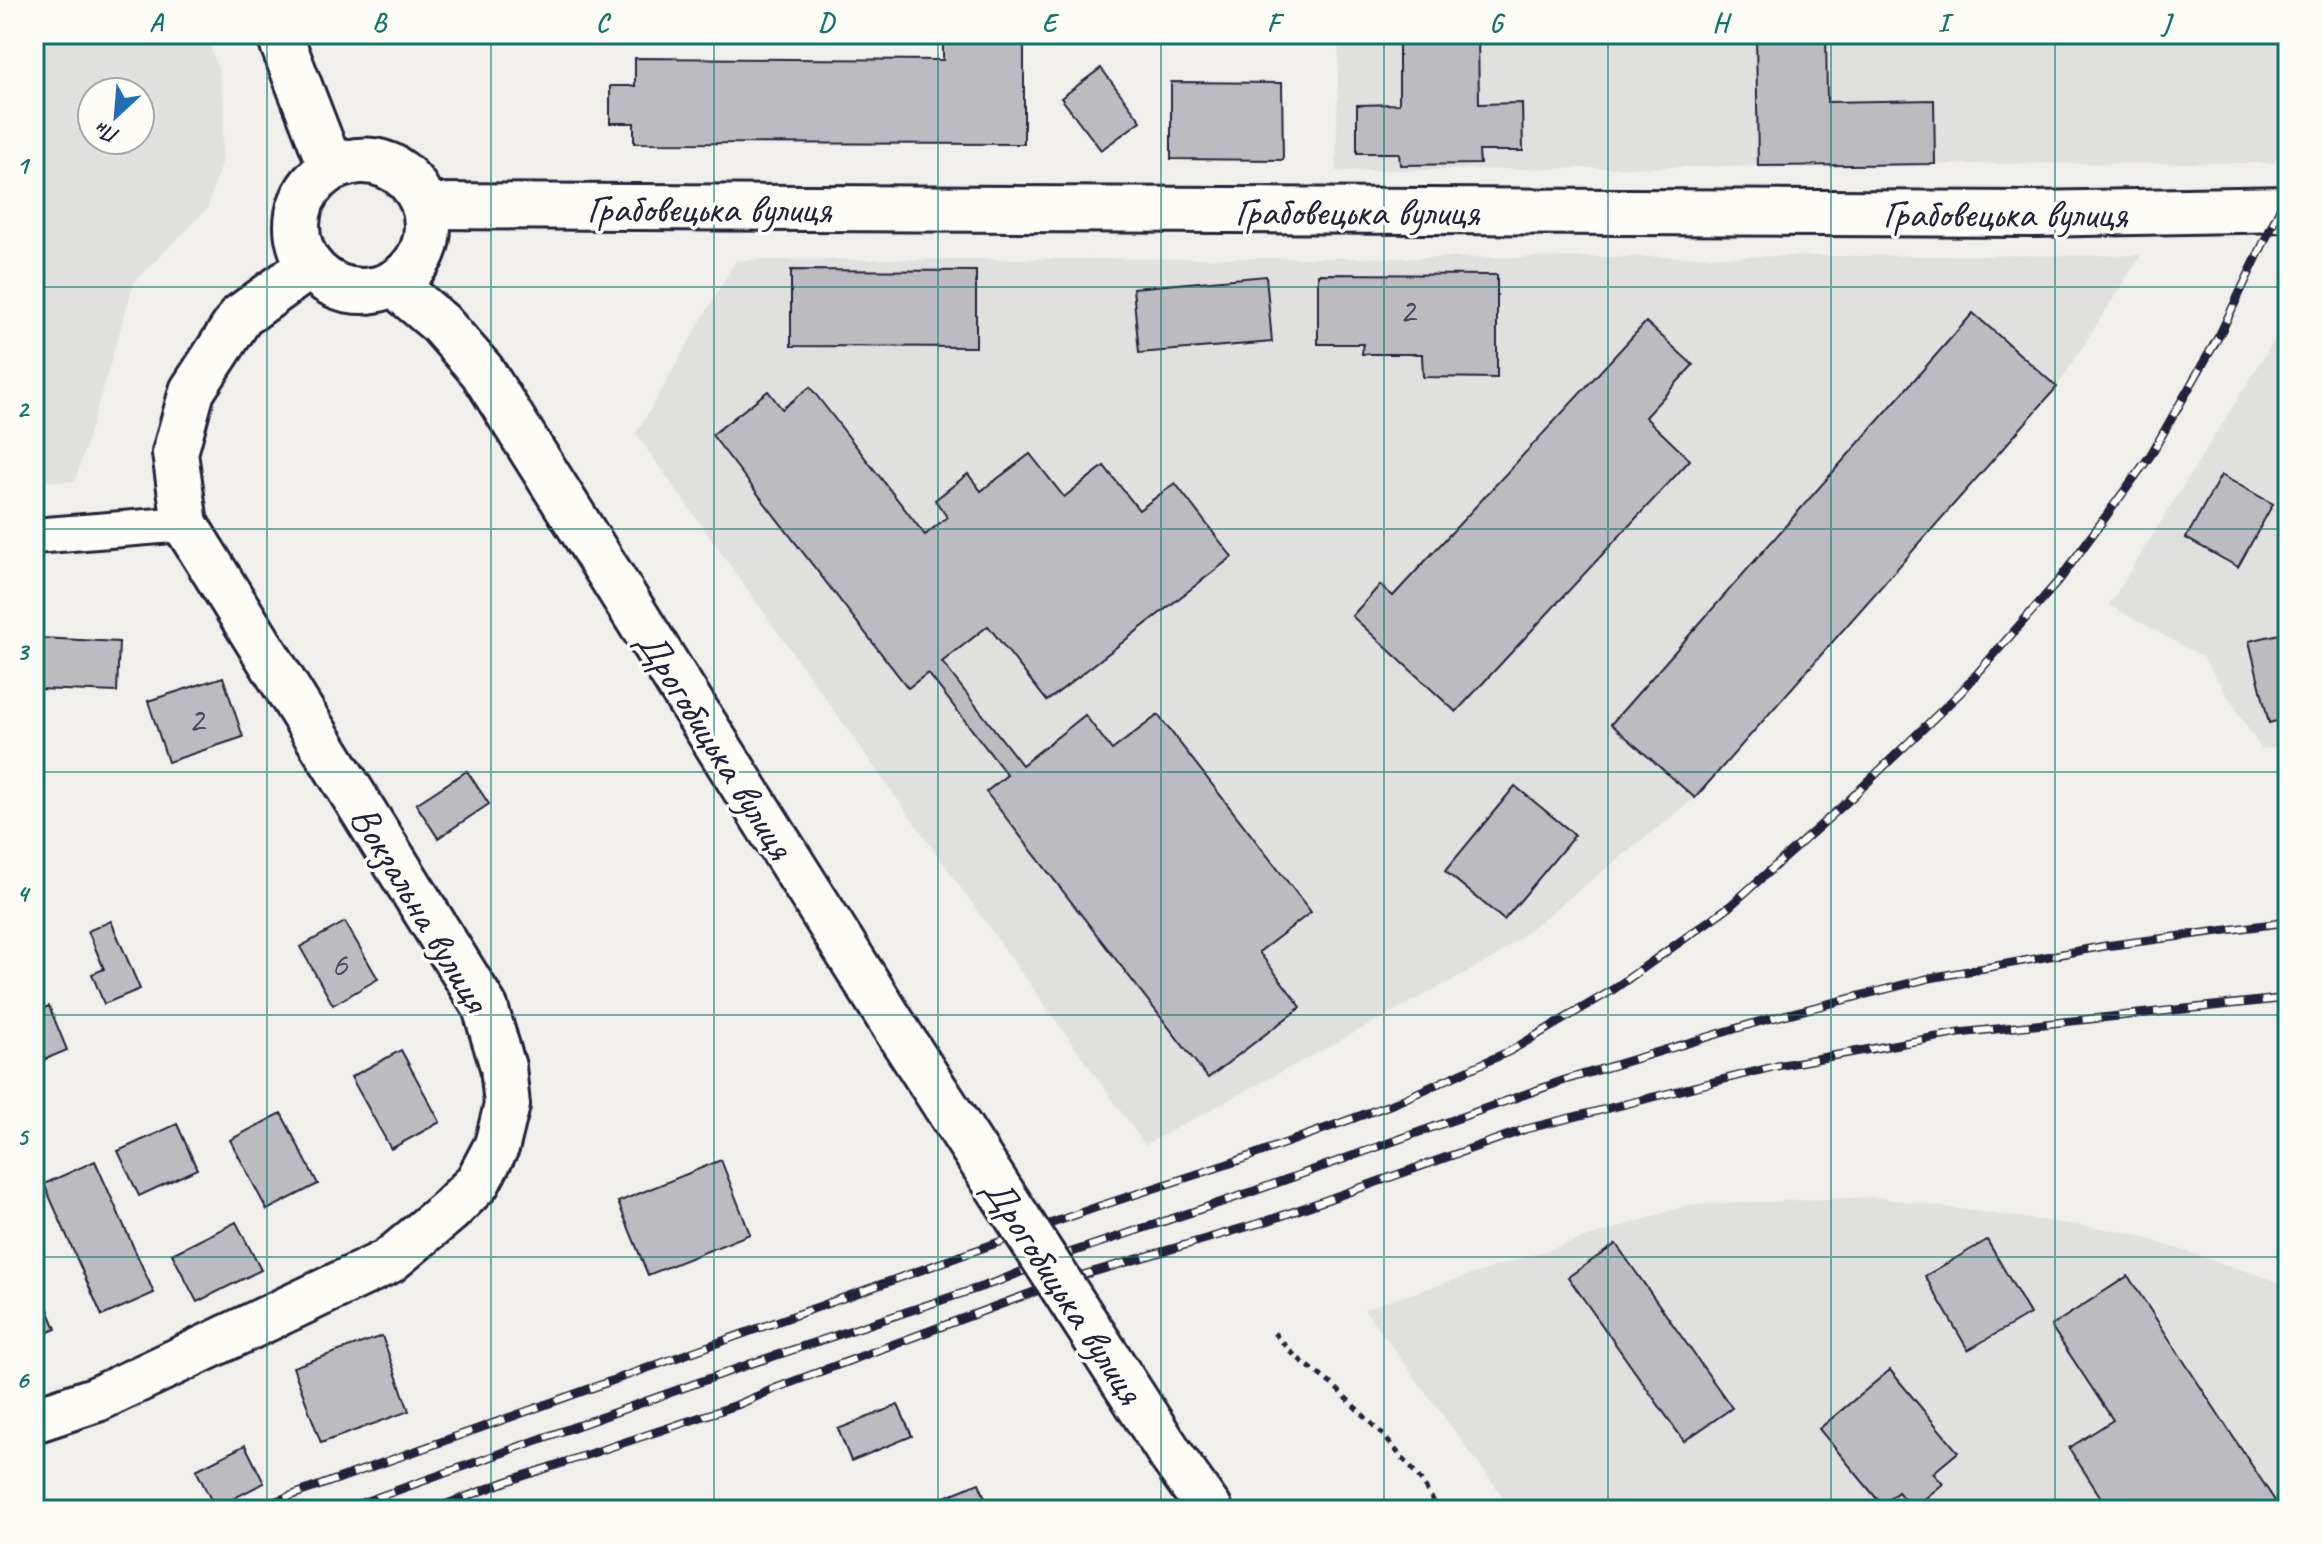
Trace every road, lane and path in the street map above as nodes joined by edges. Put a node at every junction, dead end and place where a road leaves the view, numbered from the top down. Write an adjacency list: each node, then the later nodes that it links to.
1 (279, 34): 2 (street)
2 (331, 168): 3 (street); 5 (street)
3 (425, 206): 4 (street, Грабовецька вулиця); 6 (street)
4 (2288, 209)
5 (310, 266): 6 (street); 7 (street, Вокзальна вулиця)
6 (395, 285): 11 (street, Дрогобицька вулиця, bridge)
7 (185, 524): 8 (street); 10 (street, Вокзальна вулиця)
8 (34, 536)
9 (1274, 1333): 12 (path)
10 (34, 1420)
11 (1210, 1510)
12 (1439, 1510)

